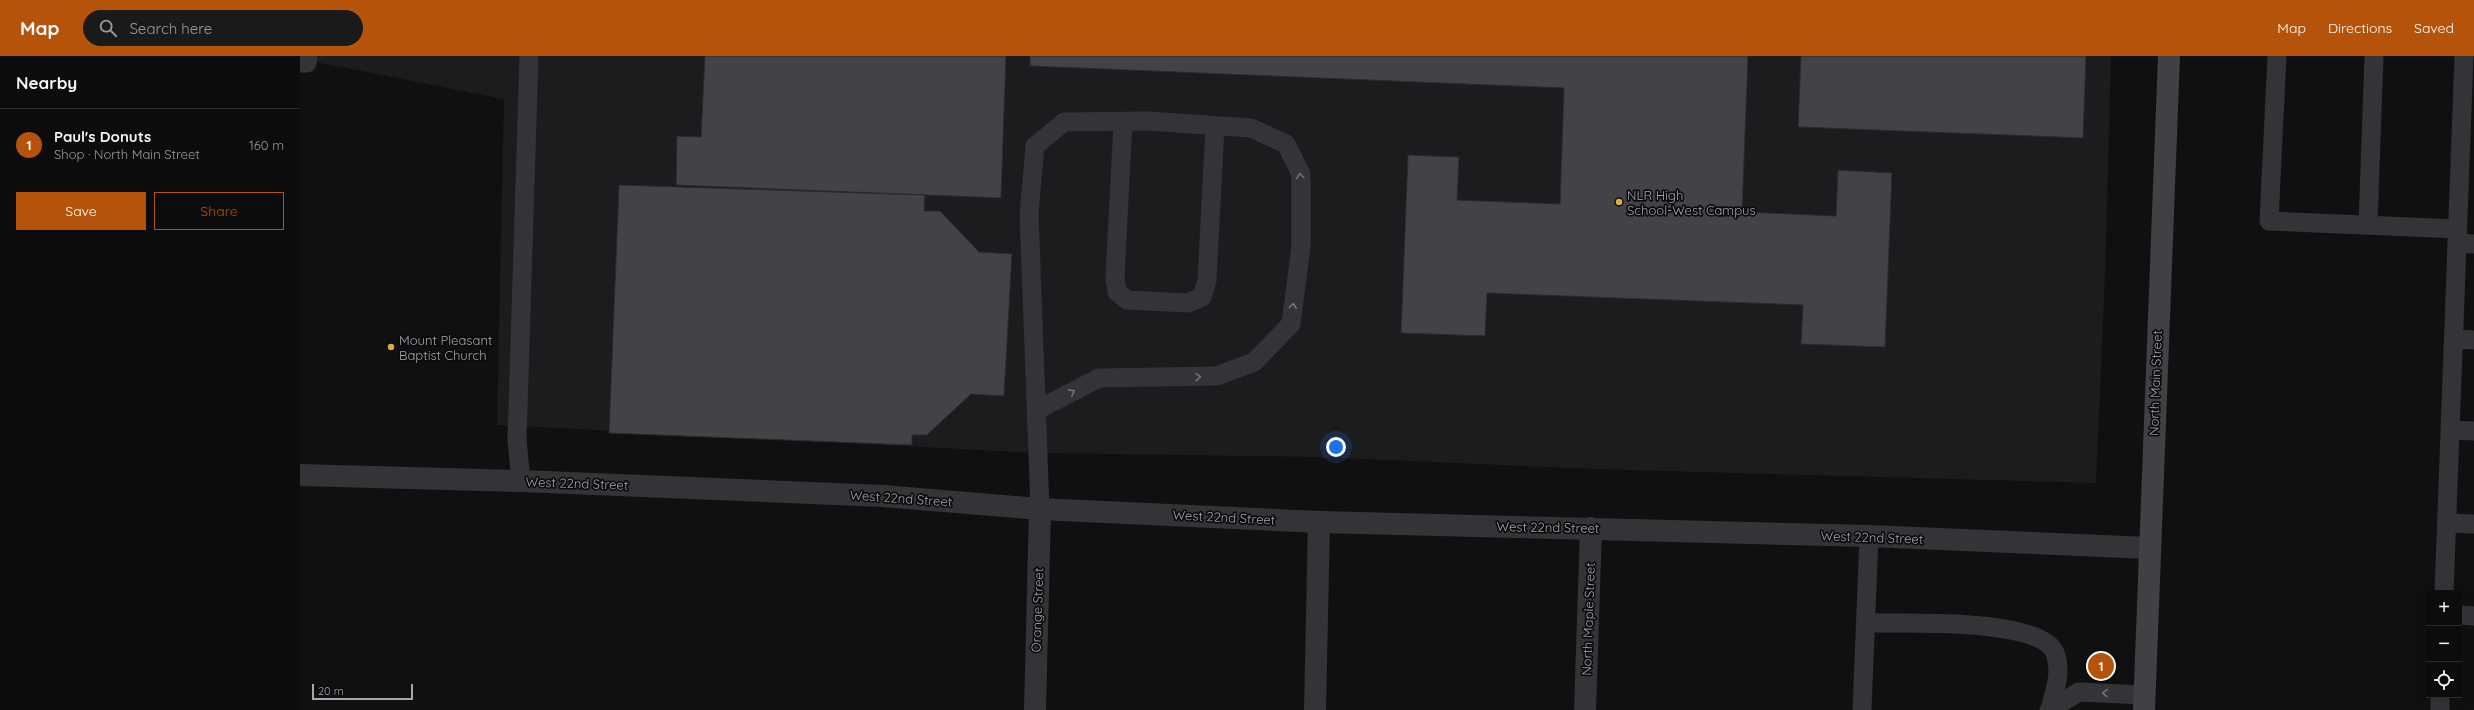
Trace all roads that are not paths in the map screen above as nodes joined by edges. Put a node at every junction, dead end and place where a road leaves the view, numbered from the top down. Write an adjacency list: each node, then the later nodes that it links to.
1 (308, 56): 7 (lane)
2 (529, 56): 19 (lane)
3 (2169, 56): 26 (main road, North Main Street)
4 (2277, 56): 11 (lane)
5 (2374, 56): 11 (lane)
6 (2468, 57): 10 (lane)
7 (300, 63)
8 (1123, 122): 9 (lane); 9 (lane); 15 (lane)
9 (1215, 126): 15 (lane, one-way to 9)
10 (2467, 154): 12 (lane)
11 (2368, 225): 12 (lane)
12 (2463, 239): 13 (lane)
13 (2454, 339): 14 (lane); 16 (lane)
14 (2474, 340)
15 (1037, 410): 20 (lane)
16 (2450, 430): 17 (lane); 22 (lane)
17 (2474, 431)
18 (300, 475): 19 (street, West 22nd Street)
19 (521, 481): 20 (street, West 22nd Street)
20 (1040, 509): 21 (street, West 22nd Street); 33 (street, Orange Street)
21 (1320, 522): 24 (street, West 22nd Street); 34 (street)
22 (2447, 523): 23 (lane); 27 (lane)
23 (2474, 524)
24 (1591, 528): 25 (street, West 22nd Street); 35 (street, North Maple Street)
25 (1869, 536): 26 (street, West 22nd Street); 30 (lane)
26 (2149, 548): 32 (main road, North Main Street)
27 (2444, 590)
28 (2462, 615): 29 (lane)
29 (2474, 616)
30 (1866, 623): 36 (lane); 37 (lane)
31 (2440, 698): 38 (lane)
32 (2144, 702): 37 (lane, one-way to 37)
33 (1035, 710)
34 (1315, 710)
35 (1585, 710)
36 (1862, 710)
37 (2050, 710)
38 (2440, 710)

